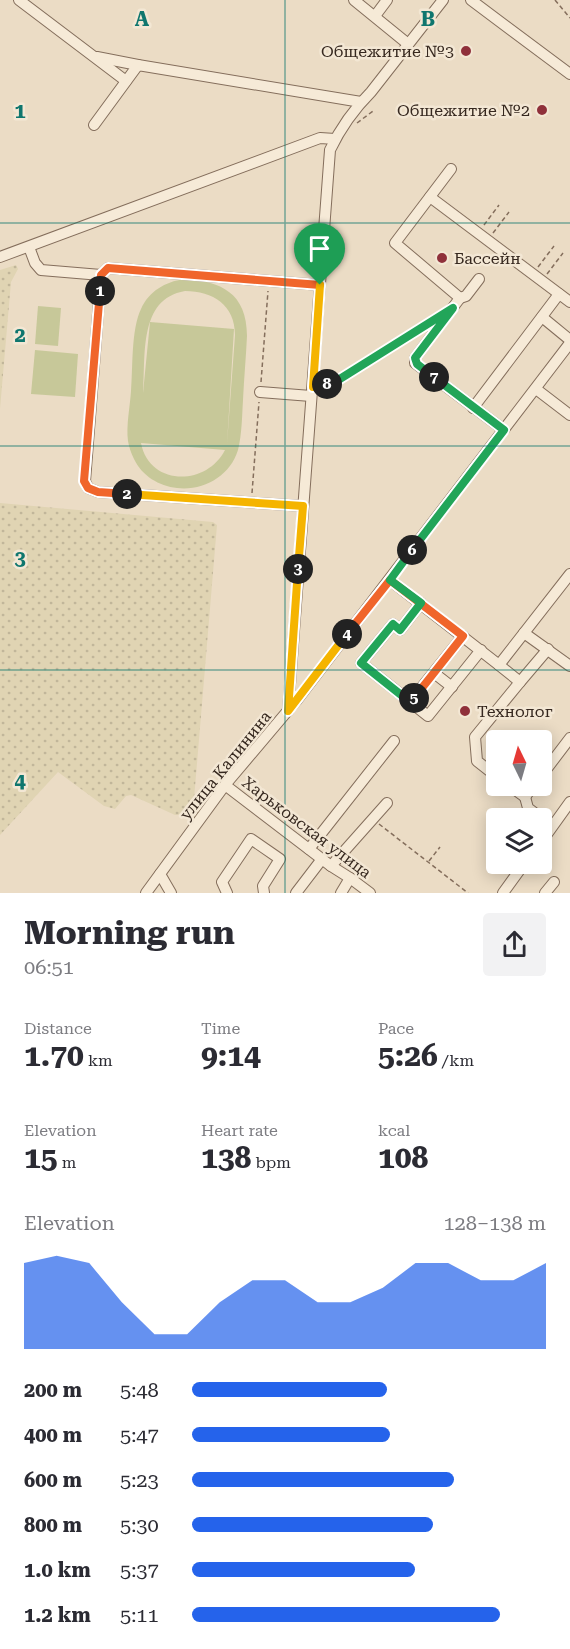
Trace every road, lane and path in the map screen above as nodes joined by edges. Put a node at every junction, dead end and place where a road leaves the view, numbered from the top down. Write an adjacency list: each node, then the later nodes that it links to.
1 (19, 0): 10 (street)
2 (354, 0): 7 (street)
3 (387, 0): 7 (street)
4 (443, 0): 9 (street)
5 (471, 0): 12 (street)
6 (555, 0): 8 (path)
7 (375, 16): 9 (street)
8 (570, 18)
9 (408, 44): 14 (street)
10 (93, 56): 11 (street); 13 (street)
11 (138, 65): 13 (street); 14 (street)
12 (570, 74)
13 (126, 81): 15 (street)
14 (361, 102): 16 (street)
15 (94, 125)
16 (335, 139): 24 (street); 30 (street)
17 (451, 169): 18 (street)
18 (430, 196): 21 (street); 32 (street)
19 (499, 205): 21 (path)
20 (508, 212): 22 (path)
21 (477, 233): 22 (street)
22 (487, 240): 28 (street)
23 (554, 246): 28 (path)
24 (29, 247): 26 (street); 27 (street)
25 (563, 253): 28 (path)
26 (0, 258)
27 (101, 275): 30 (street); 44 (street)
28 (537, 278): 31 (street)
29 (479, 279): 32 (street)
30 (320, 285): 39 (street)
31 (558, 294): 33 (street); 34 (street)
32 (460, 298): 40 (street)
33 (570, 302)
34 (542, 317): 36 (street); 40 (street)
35 (433, 320): 39 (path)
36 (570, 342): 37 (street, улица Калинина)
37 (536, 389): 42 (street); 43 (street, улица Калинина)
38 (260, 392): 39 (street)
39 (312, 392): 44 (street)
40 (473, 408): 43 (street)
41 (500, 414): 43 (street)
42 (570, 414)
43 (507, 426): 46 (street, улица Калинина)
44 (303, 506): 58 (street)
45 (570, 574): 48 (street)
46 (390, 580): 47 (street); 58 (street, улица Калинина)
47 (421, 603): 49 (street); 57 (street)
48 (524, 633): 50 (street); 52 (street)
49 (463, 636): 51 (street); 54 (street)
50 (548, 649): 53 (street); 55 (street)
51 (481, 650): 52 (street); 56 (street)
52 (499, 665): 55 (street)
53 (570, 666)
54 (434, 673): 56 (street); 57 (street)
55 (520, 682): 62 (street)
56 (452, 687): 57 (street)
57 (410, 702)
58 (288, 711): 63 (street, улица Калинина)
59 (570, 738): 61 (street)
60 (394, 741): 71 (street)
61 (552, 762)
62 (486, 768)
63 (225, 785): 71 (street, Харьковская улица); 75 (street, улица Калинина)
64 (525, 797): 67 (street)
65 (570, 802): 69 (street)
66 (387, 803): 68 (street)
67 (528, 808)
68 (374, 820): 73 (path); 74 (street)
69 (552, 826)
70 (440, 847): 73 (path)
71 (309, 849): 72 (street, Харьковская улица)
72 (322, 859): 74 (street, Харьковская улица); 83 (street)
73 (428, 862): 86 (path)
74 (331, 866): 77 (street, Харьковская улица)
75 (160, 874): 79 (street, улица Калинина); 80 (street)
76 (517, 874): 87 (street)
77 (350, 878): 84 (street); 85 (street, Харьковская улица)
78 (554, 882): 88 (street)
79 (146, 893)
80 (171, 893)
81 (227, 893): 82 (street)
82 (264, 893)
83 (296, 893)
84 (340, 893)
85 (370, 893)
86 (468, 893)
87 (503, 893)
88 (545, 893)

